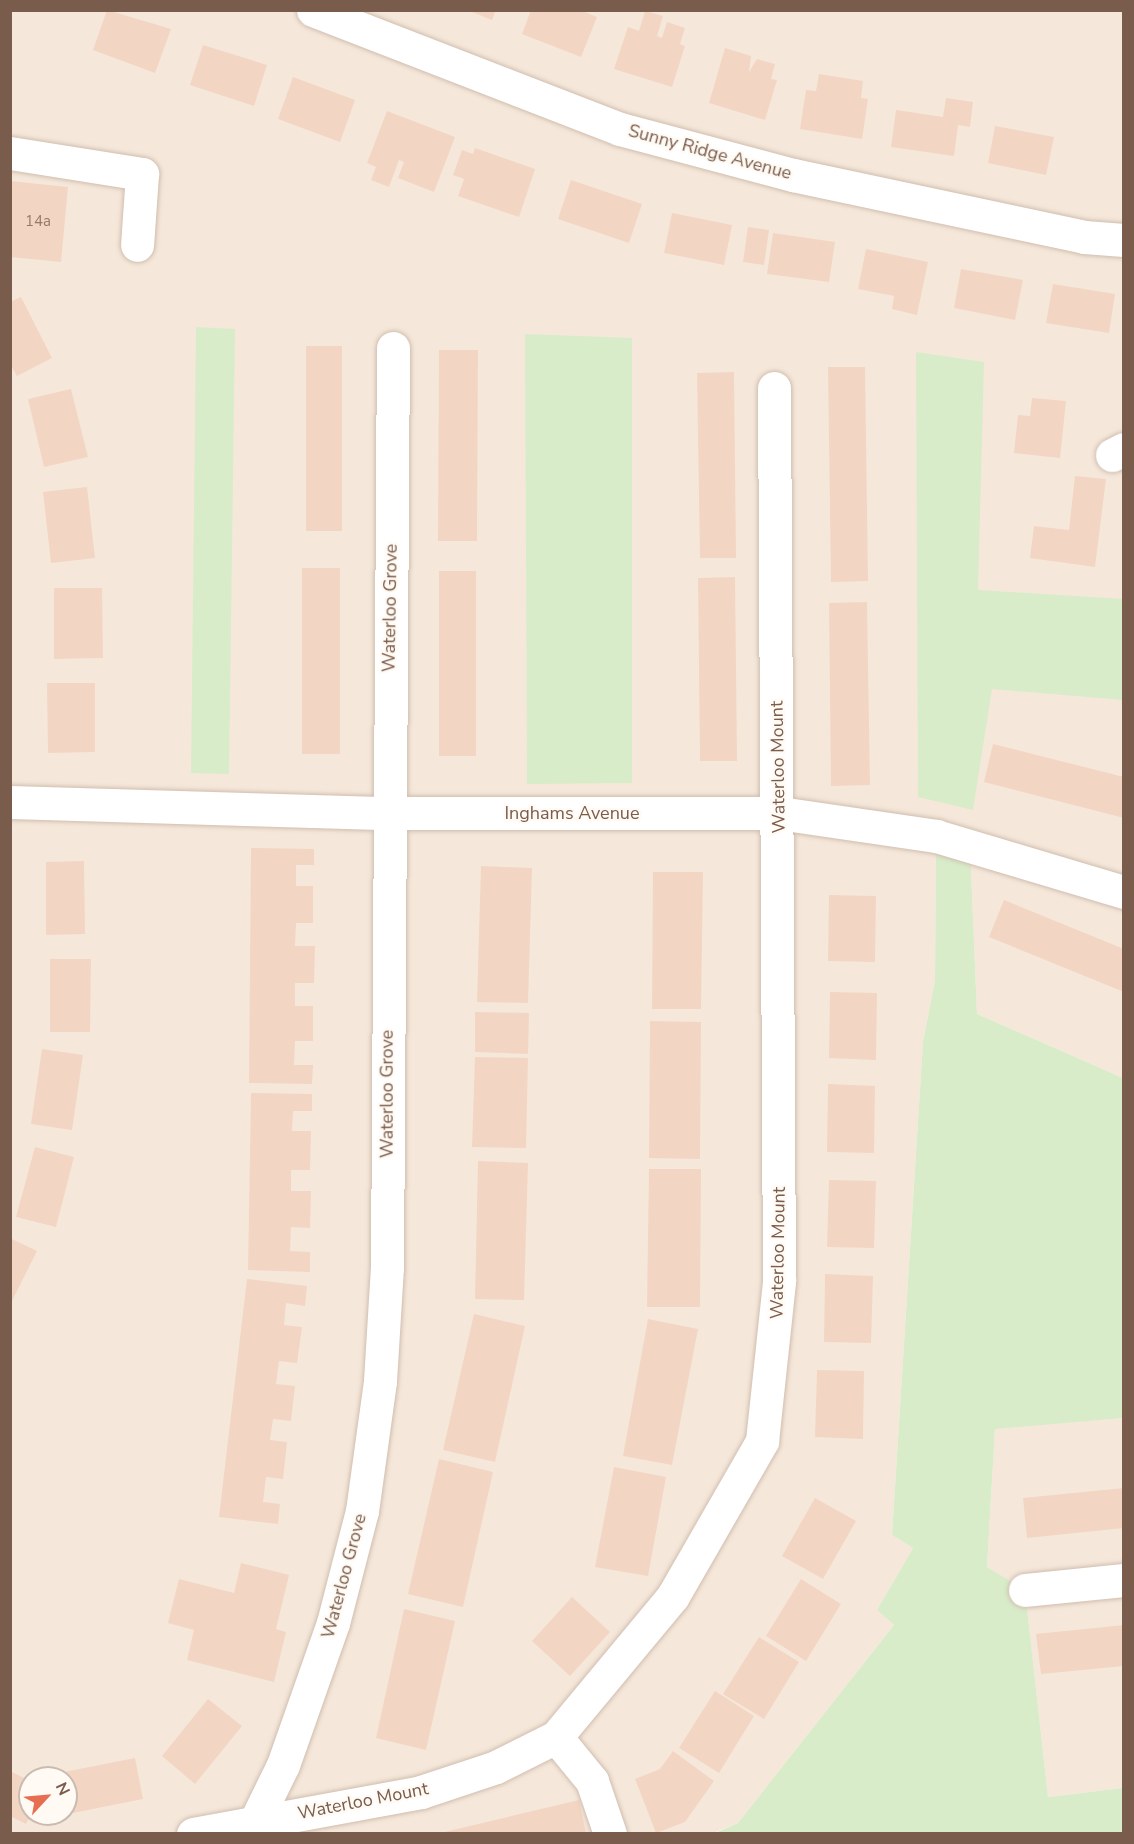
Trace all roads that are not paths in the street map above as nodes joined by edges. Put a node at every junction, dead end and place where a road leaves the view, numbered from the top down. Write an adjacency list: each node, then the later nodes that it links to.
1 (313, 10): 3 (street, Sunny Ridge Avenue)
2 (10, 153): 4 (street)
3 (1124, 240)
4 (137, 245)
5 (393, 348): 8 (street, Waterloo Grove)
6 (774, 388): 9 (street, Waterloo Mount)
7 (10, 802): 8 (street, Inghams Avenue)
8 (388, 813): 9 (street, Inghams Avenue); 14 (street, Waterloo Grove)
9 (779, 813): 10 (street, Inghams Avenue); 13 (street, Waterloo Mount)
10 (1124, 892)
11 (1124, 1581): 12 (street)
12 (1025, 1590)
13 (555, 1737): 14 (street, Waterloo Mount); 16 (street)
14 (256, 1820): 15 (street, Waterloo Mount)
15 (193, 1833)
16 (610, 1833)

